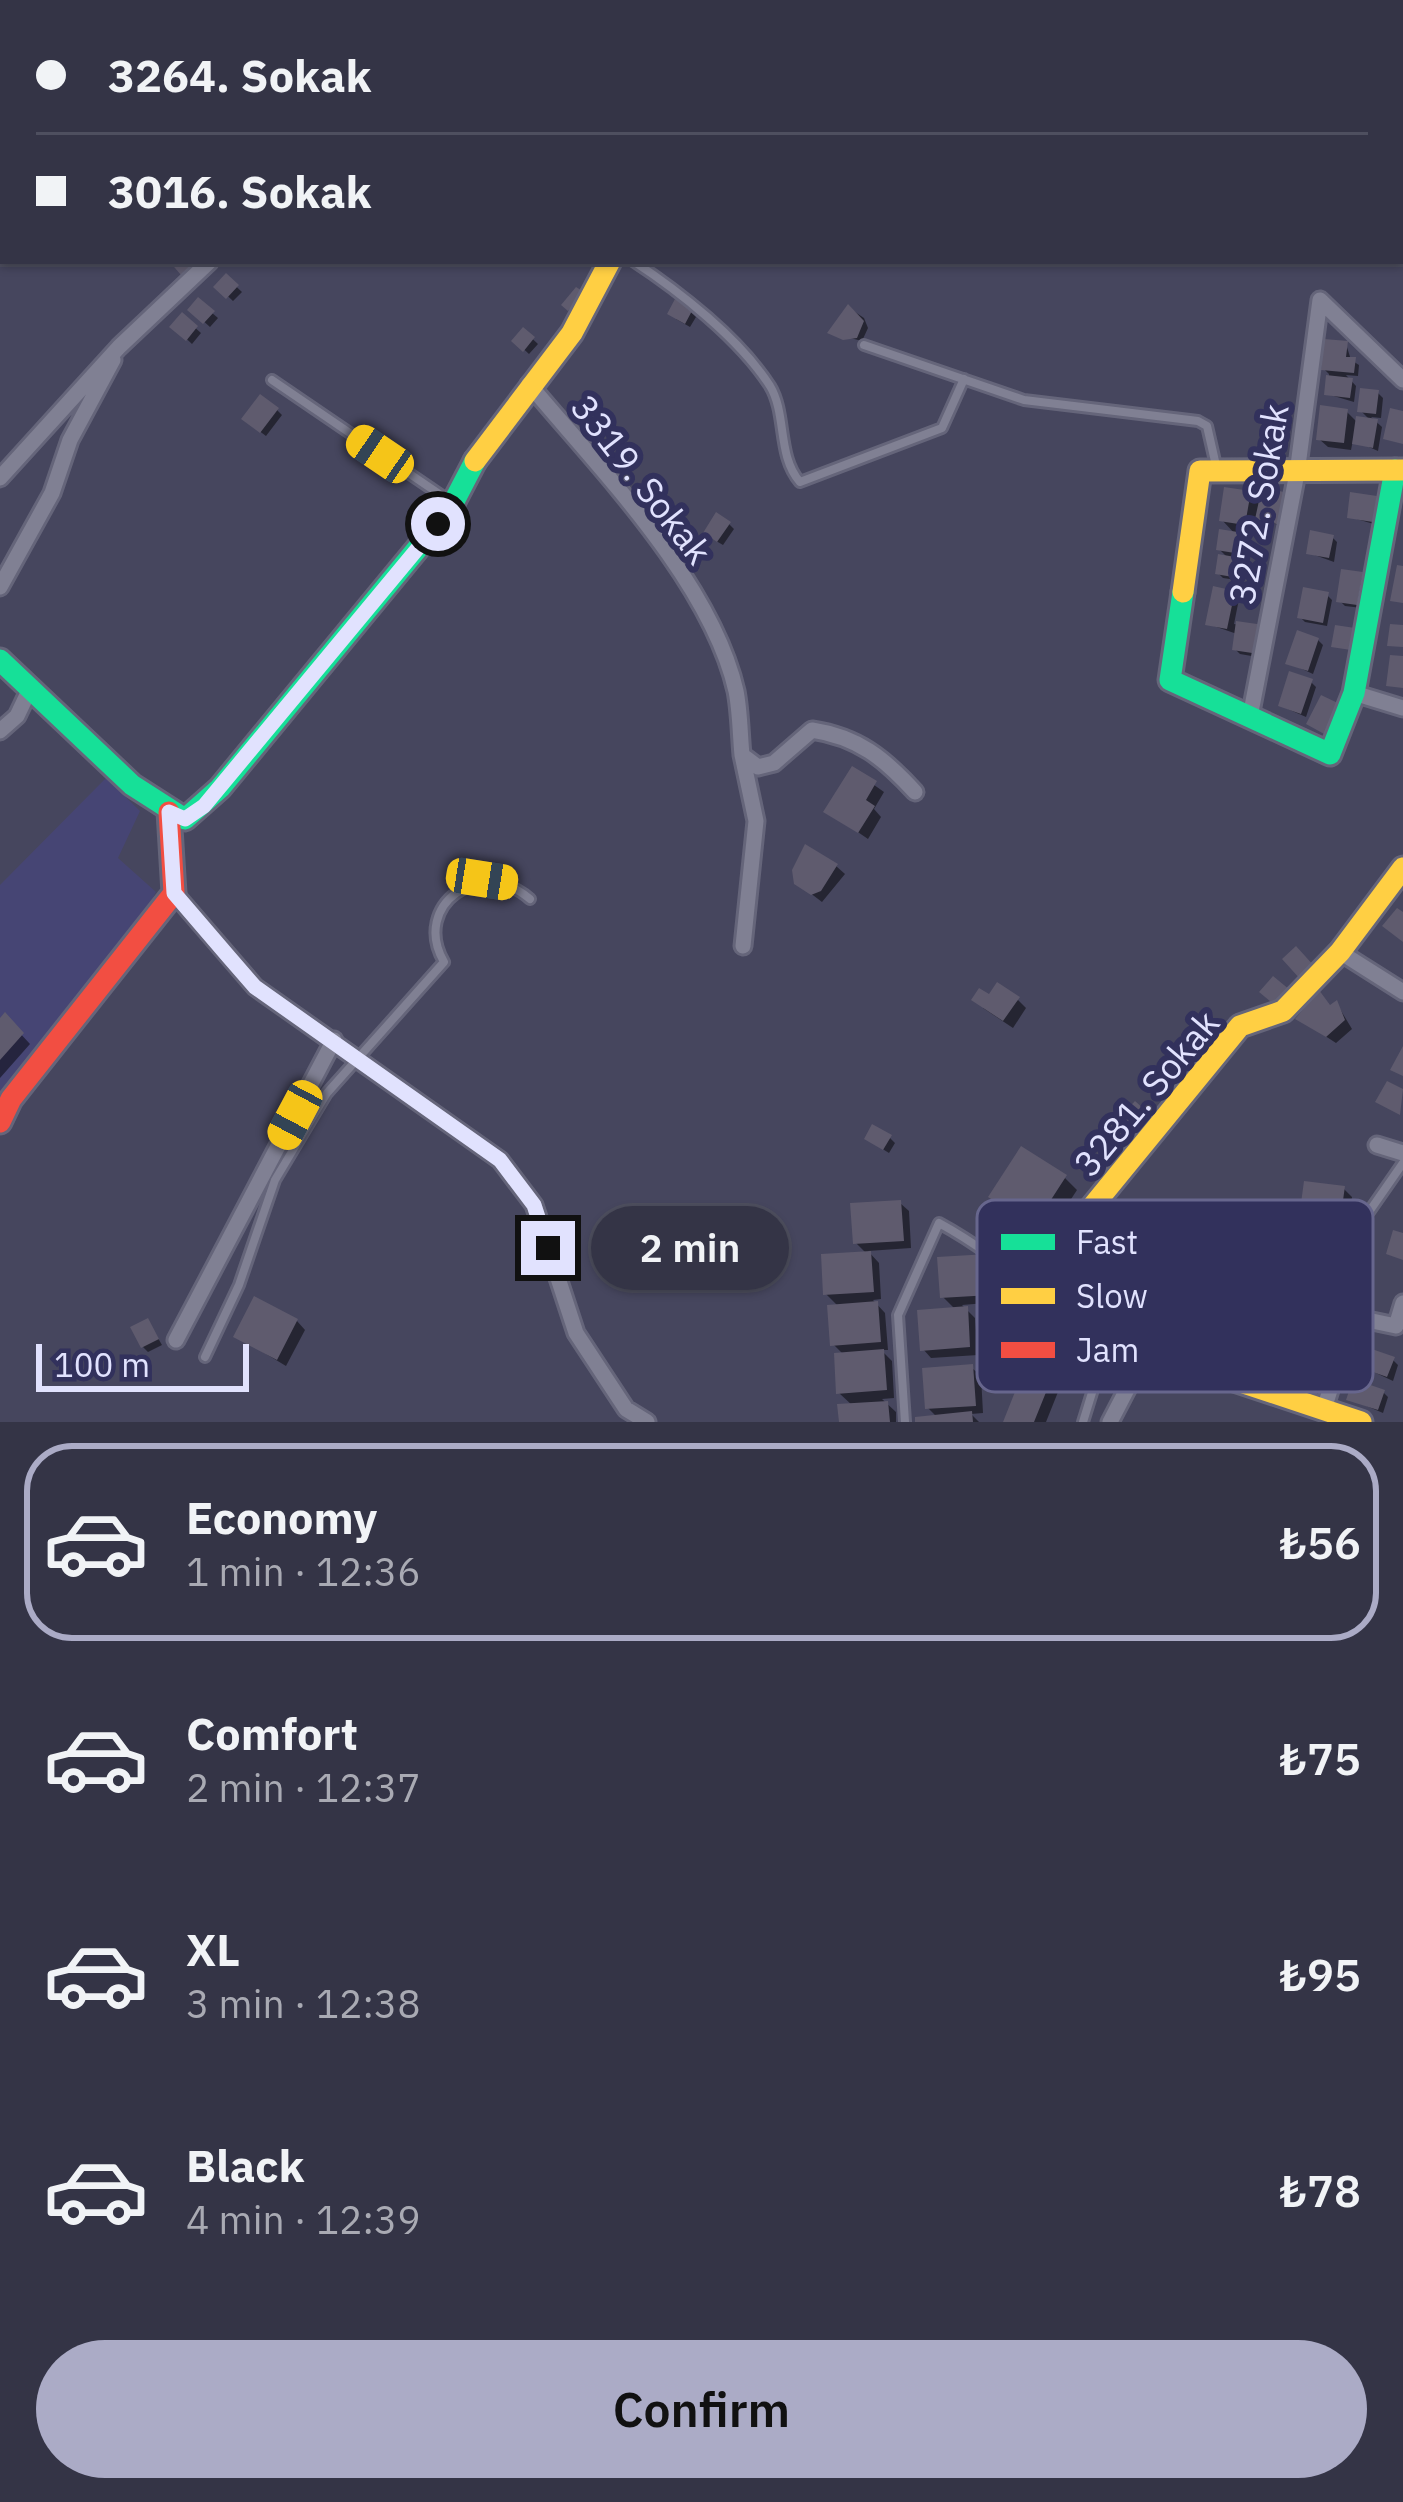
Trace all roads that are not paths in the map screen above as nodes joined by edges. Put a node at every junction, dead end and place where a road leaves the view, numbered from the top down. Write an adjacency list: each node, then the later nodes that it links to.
1 (207, 264): 5 (street)
2 (608, 264): 9 (street)
3 (637, 264): 6 (lane)
4 (864, 345): 6 (lane)
5 (119, 347): 13 (street); 15 (street)
6 (964, 379): 11 (lane)
7 (272, 380): 14 (lane)
8 (1403, 380): 12 (street, 3272. Sokak)
9 (529, 384): 14 (street); 22 (street, 3319. Sokak)
10 (1399, 470): 12 (street); 18 (street)
11 (1209, 471): 12 (street); 20 (street)
12 (1297, 473): 20 (street, 3272. Sokak)
13 (0, 478)
14 (452, 503): 24 (street)
15 (0, 587)
16 (0, 660): 17 (street)
17 (28, 693): 21 (street); 24 (street)
18 (1354, 693): 19 (street); 20 (street)
19 (1403, 708)
20 (1250, 717)
21 (0, 731)
22 (742, 755): 23 (street); 28 (street, 3319. Sokak)
23 (915, 792)
24 (169, 812): 26 (street)
25 (1403, 868): 29 (street, 3281. Sokak)
26 (174, 893): 31 (street); 33 (street)
27 (530, 899): 32 (lane)
28 (743, 946)
29 (1340, 952): 30 (street); 37 (street, 3281. Sokak)
30 (1403, 992)
31 (334, 1040): 32 (street); 42 (street)
32 (357, 1058): 43 (lane); 49 (street)
33 (0, 1122)
34 (1377, 1145): 35 (street)
35 (1403, 1154)
36 (1403, 1163): 38 (lane)
37 (1098, 1200)
38 (1373, 1206)
39 (977, 1243): 50 (lane)
40 (1403, 1303): 41 (street)
41 (1373, 1322)
42 (176, 1340)
43 (205, 1357)
44 (1092, 1392): 51 (lane)
45 (1126, 1392): 52 (street)
46 (1265, 1392): 48 (street)
47 (1329, 1392): 48 (street)
48 (1324, 1409): 53 (street)
49 (646, 1422)
50 (905, 1422)
51 (1083, 1422)
52 (1110, 1422)
53 (1361, 1422)

